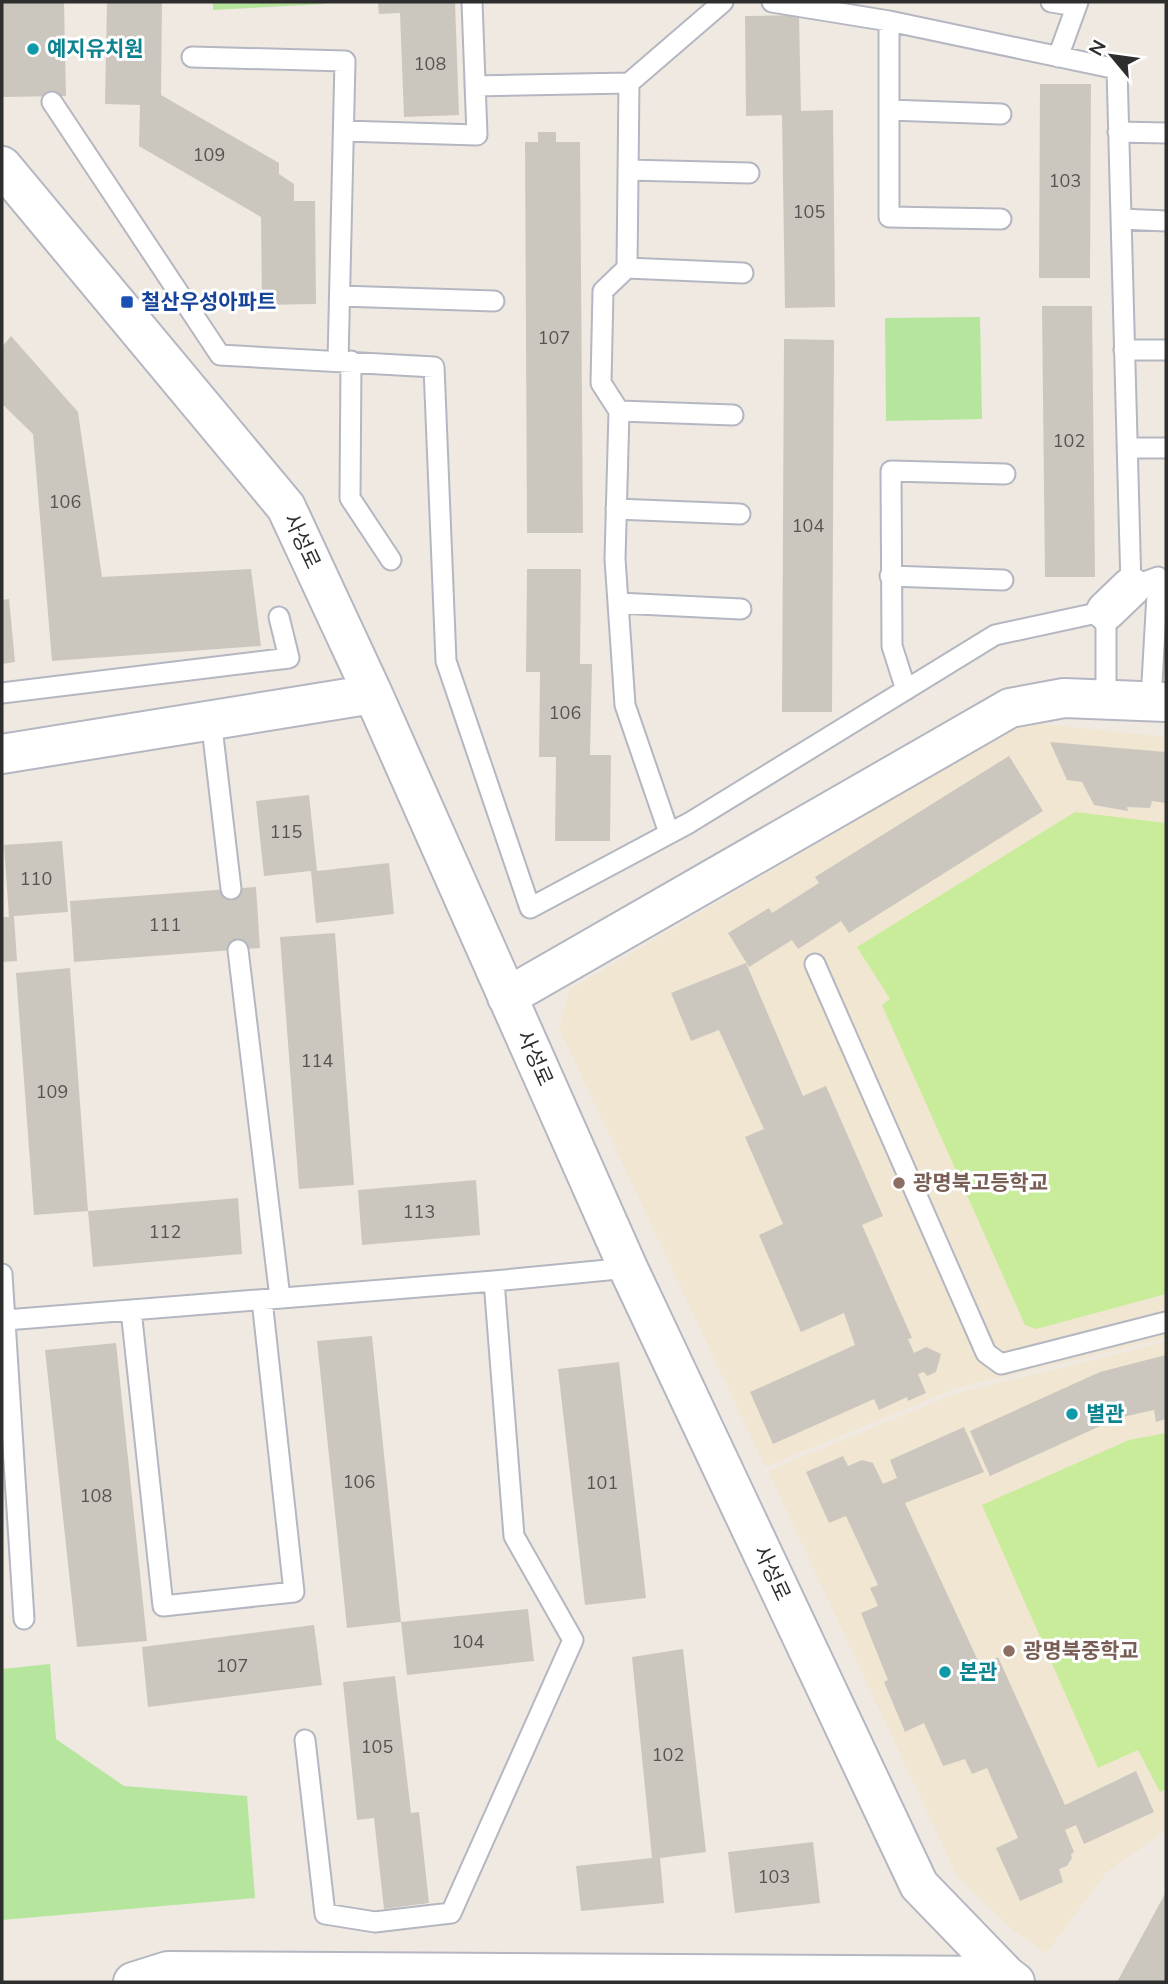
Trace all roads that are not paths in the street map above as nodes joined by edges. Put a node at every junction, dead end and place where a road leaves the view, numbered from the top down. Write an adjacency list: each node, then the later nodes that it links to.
1 (472, 2): 10 (lane)
2 (723, 2): 9 (lane)
3 (772, 2): 6 (lane)
4 (1051, 2): 5 (lane)
5 (1077, 4): 8 (lane)
6 (889, 21): 8 (lane); 12 (lane)
7 (192, 57): 14 (lane)
8 (1058, 57): 15 (lane)
9 (629, 83): 10 (lane); 18 (lane)
10 (475, 86): 14 (lane)
11 (52, 102): 29 (lane)
12 (889, 110): 13 (lane); 20 (lane)
13 (1001, 114)
14 (344, 131): 25 (lane)
15 (1118, 132): 16 (lane); 21 (lane)
16 (1166, 133)
17 (2, 166): 46 (street, 사성로)
18 (628, 170): 19 (lane); 23 (lane)
19 (749, 173)
20 (1001, 219)
21 (1121, 219): 22 (lane); 28 (lane)
22 (1166, 221)
23 (626, 268): 24 (lane); 30 (lane)
24 (743, 273)
25 (340, 296): 26 (lane); 29 (lane)
26 (494, 301)
27 (1166, 349): 28 (lane)
28 (1124, 350): 32 (lane)
29 (345, 361): 37 (lane); 51 (lane)
30 (619, 411): 31 (lane); 35 (lane)
31 (733, 415)
32 (1127, 448): 33 (lane); 40 (lane)
33 (1166, 448)
34 (1005, 474): 38 (lane)
35 (616, 509): 36 (lane); 41 (lane)
36 (740, 514)
37 (391, 560)
38 (890, 576): 39 (lane); 44 (lane)
39 (1003, 580)
40 (1140, 588): 44 (lane); 47 (lane); 48 (lane)
41 (618, 603): 42 (lane); 51 (lane)
42 (741, 608)
43 (279, 617): 45 (lane)
44 (906, 690): 51 (lane)
45 (2, 693)
46 (373, 694): 49 (street); 55 (street, 사성로)
47 (1106, 698): 48 (street); 55 (street)
48 (1159, 701)
49 (211, 719): 50 (street); 52 (lane)
50 (2, 754)
51 (669, 833)
52 (231, 889)
53 (239, 950): 59 (lane)
54 (815, 964): 62 (lane)
55 (508, 998): 56 (street, 사성로)
56 (628, 1268): 58 (lane); 65 (street, 사성로)
57 (2, 1274): 61 (lane)
58 (494, 1281): 59 (lane); 64 (lane)
59 (271, 1299): 60 (lane); 60 (lane)
60 (131, 1310): 61 (lane)
61 (6, 1320): 63 (lane)
62 (1166, 1322)
63 (24, 1619)
64 (305, 1741)
65 (1011, 1979): 66 (street)
66 (133, 1982)

